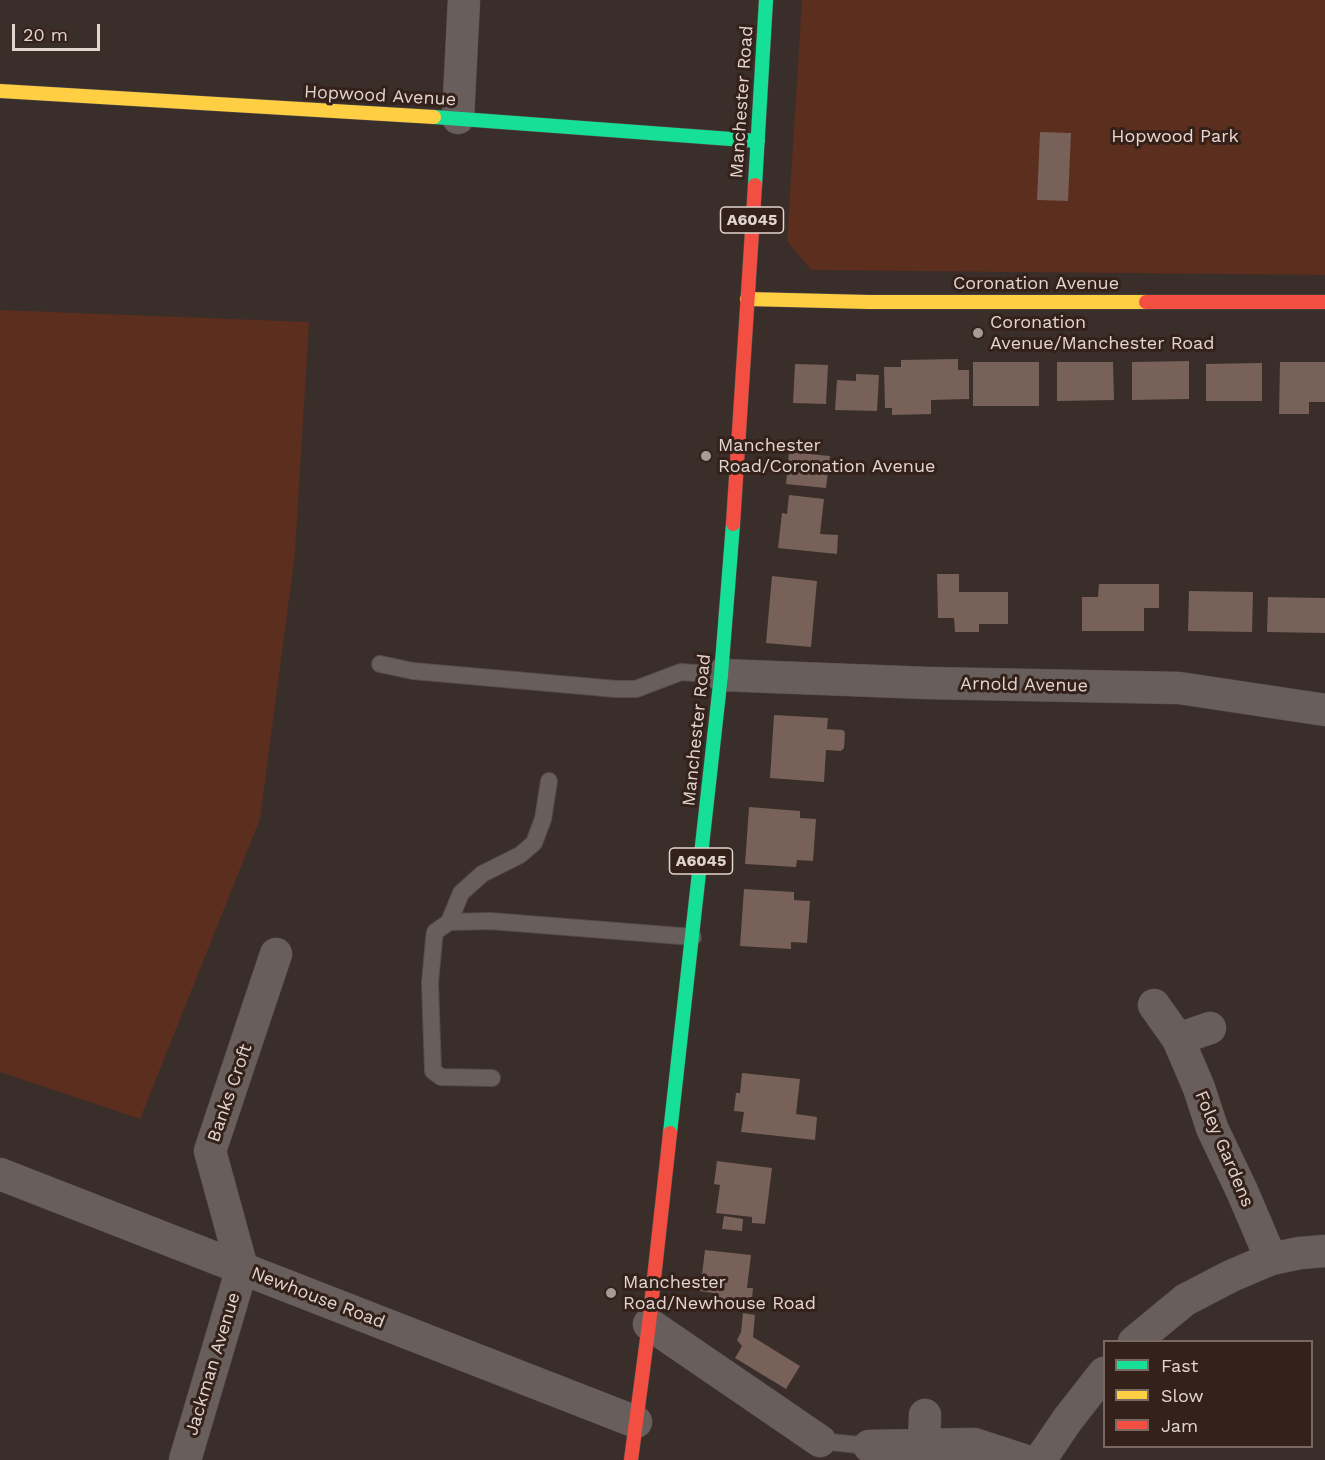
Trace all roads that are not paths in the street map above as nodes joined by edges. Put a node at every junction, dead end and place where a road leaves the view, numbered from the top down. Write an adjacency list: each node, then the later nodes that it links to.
1 (464, 0): 4 (street)
2 (766, 0): 5 (main road, Manchester Road / A6045)
3 (0, 91): 4 (main road, Hopwood Avenue)
4 (458, 118): 5 (main road, Hopwood Avenue)
5 (758, 141): 6 (main road, Manchester Road / A6045)
6 (747, 299): 7 (main road, Coronation Avenue); 9 (main road, Manchester Road / A6045)
7 (1325, 302)
8 (380, 664): 9 (lane)
9 (721, 675): 10 (street, Arnold Avenue); 13 (main road, Manchester Road / A6045)
10 (1325, 710)
11 (549, 781): 12 (lane)
12 (449, 922): 13 (lane); 18 (lane)
13 (693, 938): 23 (main road, Manchester Road / A6045)
14 (276, 954): 22 (street, Banks Croft)
15 (1154, 1005): 17 (street, Foley Gardens)
16 (1210, 1028): 17 (street)
17 (1179, 1039): 21 (street, Foley Gardens)
18 (492, 1078)
19 (0, 1174): 22 (street, Newhouse Road)
20 (1325, 1251): 21 (street)
21 (1271, 1259): 24 (street)
22 (242, 1268): 26 (street, Newhouse Road); 29 (street, Jackman Avenue)
23 (649, 1324): 26 (main road, Manchester Road / A6045); 27 (street)
24 (1135, 1340)
25 (1103, 1374): 32 (street)
26 (636, 1422): 30 (main road, Manchester Road / A6045)
27 (820, 1441): 28 (lane)
28 (869, 1446): 31 (street)
29 (185, 1460)
30 (631, 1460)
31 (1023, 1460)
32 (1040, 1460)

